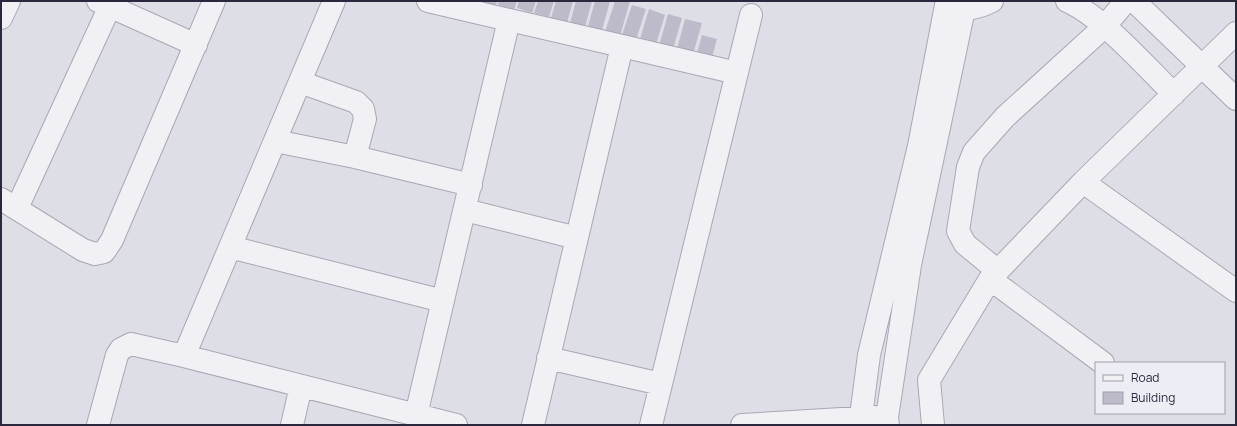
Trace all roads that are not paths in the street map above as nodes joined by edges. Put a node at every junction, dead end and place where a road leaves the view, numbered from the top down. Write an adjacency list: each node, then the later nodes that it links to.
1 (9, 1): 12 (street)
2 (214, 1): 16 (street)
3 (334, 1): 20 (street)
4 (428, 1): 13 (street)
5 (992, 1): 10 (street)
6 (1068, 1): 14 (street)
7 (1126, 1): 14 (street)
8 (1134, 1): 18 (street)
9 (104, 3): 16 (street); 27 (street)
10 (950, 5): 40 (street); 41 (street)
11 (751, 15): 19 (street)
12 (1, 18)
13 (510, 20): 17 (street); 26 (street)
14 (1104, 27): 21 (street); 31 (street)
15 (1236, 34): 18 (street)
16 (196, 45): 27 (street)
17 (622, 46): 19 (street); 29 (street)
18 (1202, 67): 21 (street); 22 (street)
19 (737, 73): 37 (street)
20 (300, 82): 23 (street); 24 (street)
21 (1174, 94): 25 (street)
22 (1236, 99)
23 (275, 141): 24 (street); 30 (street)
24 (355, 157): 26 (street)
25 (1083, 182): 31 (street); 32 (street)
26 (471, 185): 28 (street)
27 (9, 204)
28 (465, 210): 29 (street); 33 (street)
29 (577, 238): 35 (street)
30 (230, 247): 33 (street); 34 (street)
31 (994, 275): 36 (street); 48 (street)
32 (1236, 291)
33 (443, 301): 39 (street)
34 (184, 356): 38 (street); 42 (street)
35 (548, 358): 37 (street); 45 (street)
36 (1102, 362)
37 (661, 384): 46 (street)
38 (301, 386): 39 (street); 43 (street)
39 (416, 415): 44 (street)
40 (861, 421): 41 (street); 47 (street)
41 (887, 421)
42 (98, 425)
43 (292, 425)
44 (456, 425)
45 (532, 425)
46 (651, 425)
47 (742, 425)
48 (933, 425)

